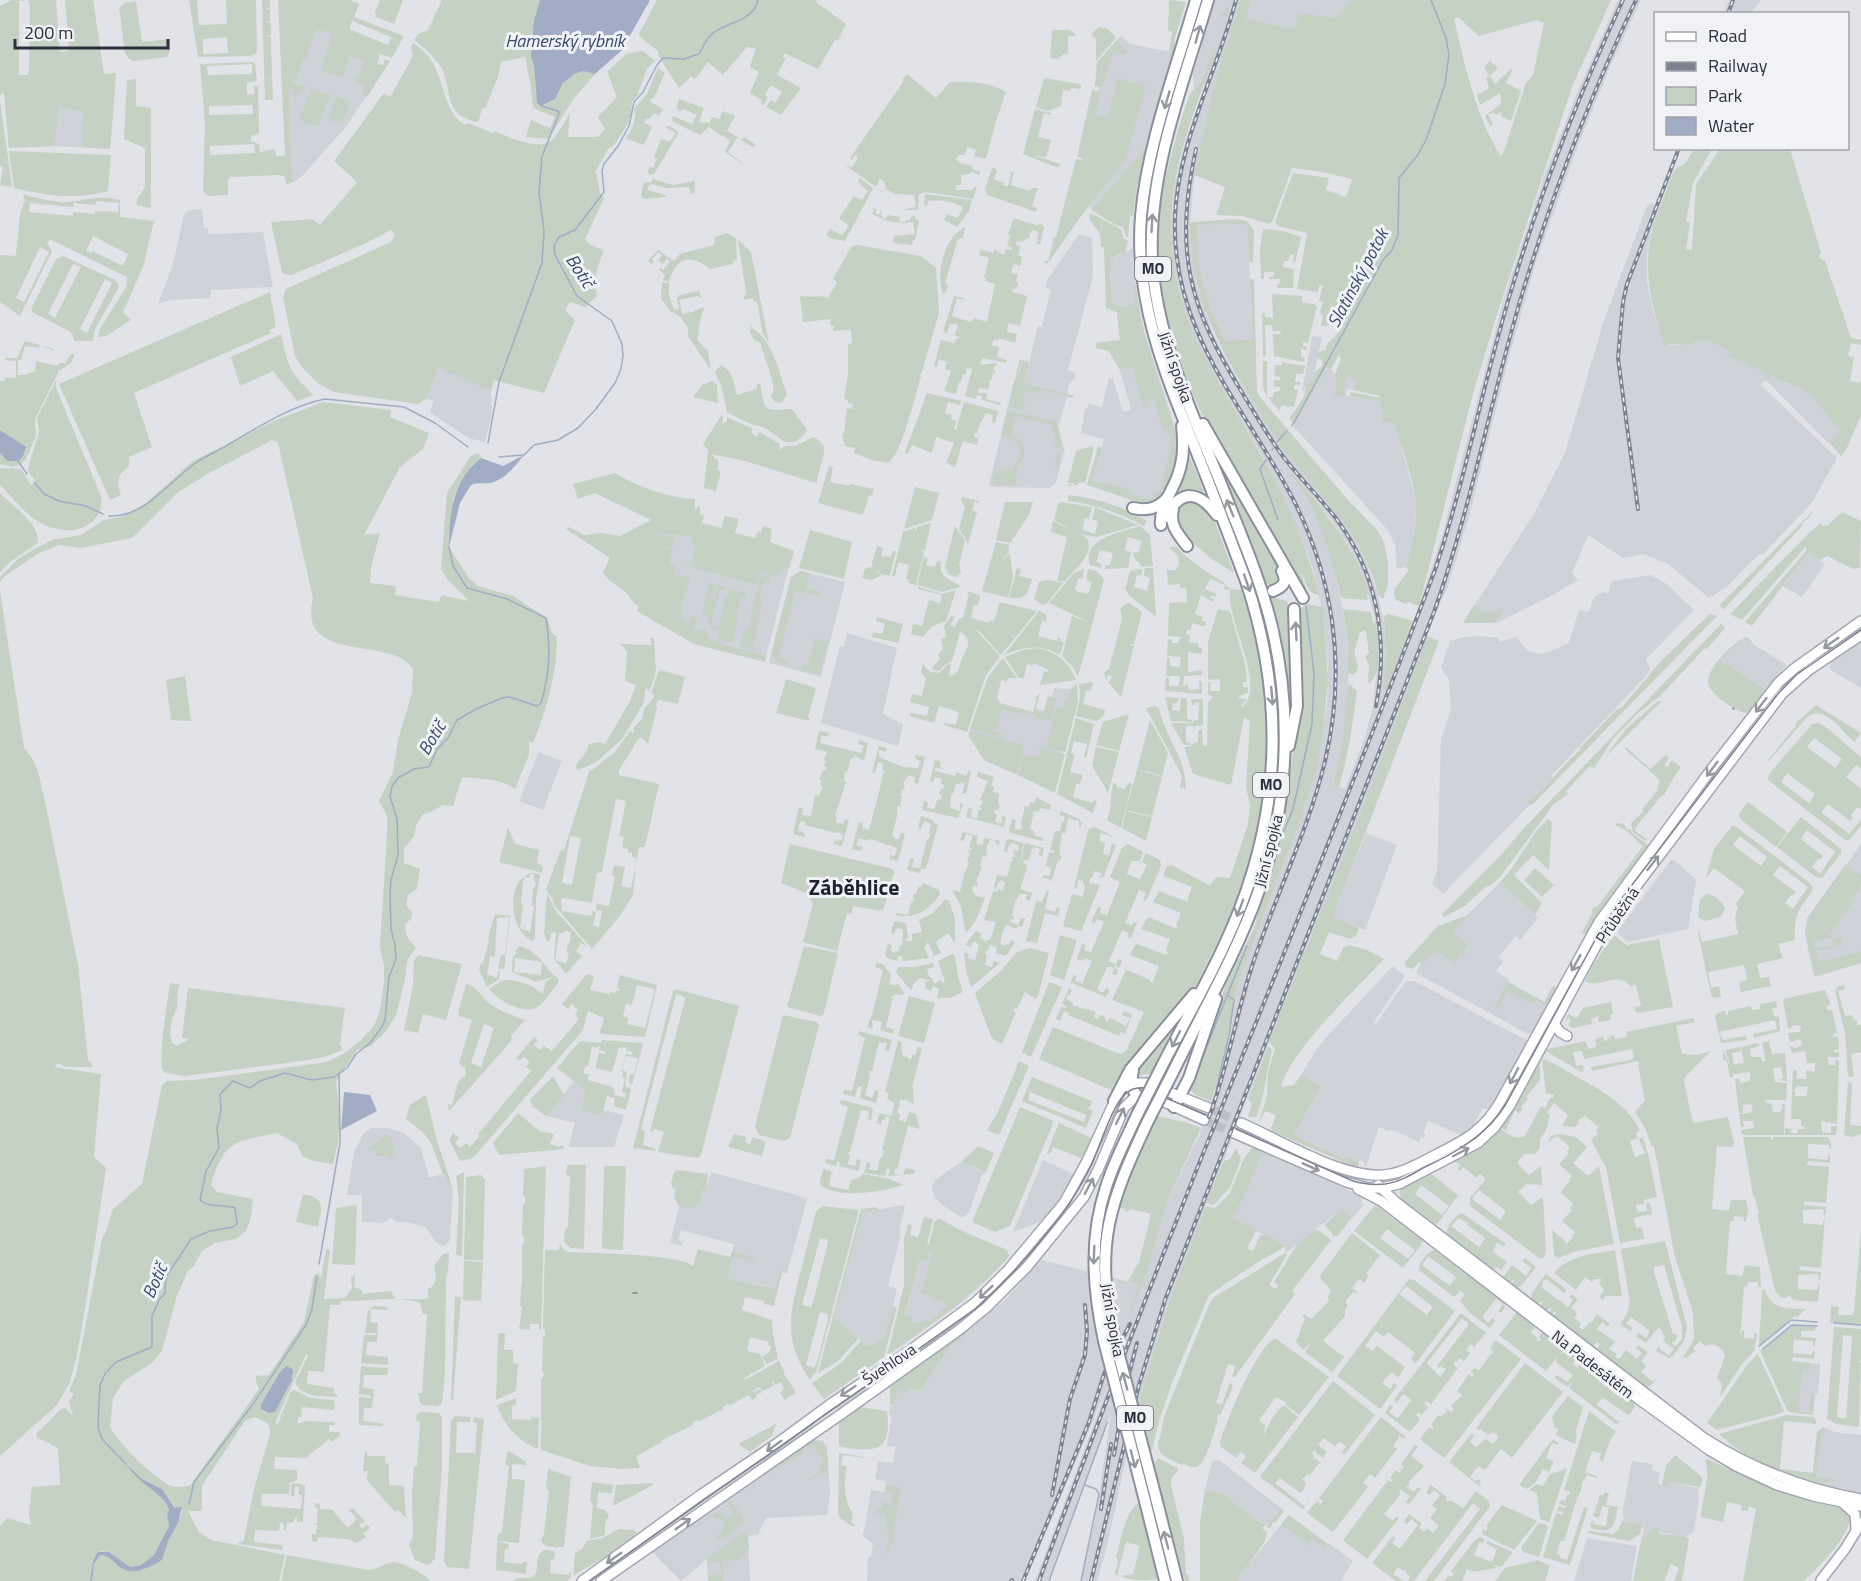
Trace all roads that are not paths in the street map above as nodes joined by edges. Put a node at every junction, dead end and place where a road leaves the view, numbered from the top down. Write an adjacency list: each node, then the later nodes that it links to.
1 (1196, 0): 4 (highway, Jižní spojka / MO, one-way to 4)
2 (1208, 0): 3 (highway, Jižní spojka / MO, one-way to 2)
3 (1184, 393): 9 (highway); 15 (highway, Jižní spojka / MO, one-way to 3)
4 (1177, 405): 5 (highway); 7 (highway, Jižní spojka / MO)
5 (1173, 498): 6 (highway); 7 (highway); 8 (highway)
6 (1133, 508)
7 (1226, 529): 17 (highway, Jižní spojka / MO, one-way to 17)
8 (1187, 546)
9 (1274, 551): 10 (highway); 11 (highway)
10 (1273, 591)
11 (1302, 598)
12 (1294, 609): 15 (highway, one-way to 12)
13 (1861, 621): 32 (main road, Průběžná, one-way to 32)
14 (1861, 635): 18 (main road, Průběžná, one-way to 14)
15 (1284, 767): 16 (highway, Jižní spojka / MO)
16 (1231, 956): 23 (highway); 35 (highway, Jižní spojka / MO, bridge)
17 (1208, 975): 20 (highway); 35 (highway, Jižní spojka / MO, one-way to 35, bridge)
18 (1554, 1023): 19 (main road); 33 (main road, Průběžná, one-way to 18)
19 (1567, 1036)
20 (1134, 1064): 22 (highway); 25 (highway)
21 (1148, 1083): 22 (main road)
22 (1131, 1085): 24 (highway); 25 (main road, Švehlova)
23 (1175, 1094): 26 (highway); 27 (main road)
24 (1139, 1096): 45 (main road, Švehlova, one-way to 24)
25 (1114, 1101): 44 (main road, Švehlova, one-way to 44)
26 (1169, 1105): 28 (main road)
27 (1209, 1108)
28 (1204, 1120)
29 (1241, 1123): 31 (main road, Průběžná)
30 (1234, 1133): 34 (main road, Na Padesátém, one-way to 34)
31 (1363, 1175): 32 (main road, Průběžná); 34 (main road, Průběžná)
32 (1388, 1175): 34 (main road, Průběžná)
33 (1399, 1184): 34 (main road, Průběžná); 36 (main road)
34 (1377, 1189): 36 (main road, Na Padesátém); 39 (main road, Na Padesátém)
35 (1108, 1199): 38 (highway, Jižní spojka / MO, bridge)
36 (1396, 1202): 37 (main road, Na Padesátém)
37 (1861, 1499)
38 (1150, 1500): 46 (highway, Jižní spojka / MO); 47 (highway, Jižní spojka / MO, one-way to 38)
39 (1842, 1503): 40 (main road, Na Padesátém); 42 (main road)
40 (1861, 1506)
41 (1861, 1523): 42 (main road)
42 (1854, 1536): 43 (main road)
43 (1820, 1580)
44 (582, 1581)
45 (601, 1581)
46 (1165, 1581)
47 (1177, 1581)

